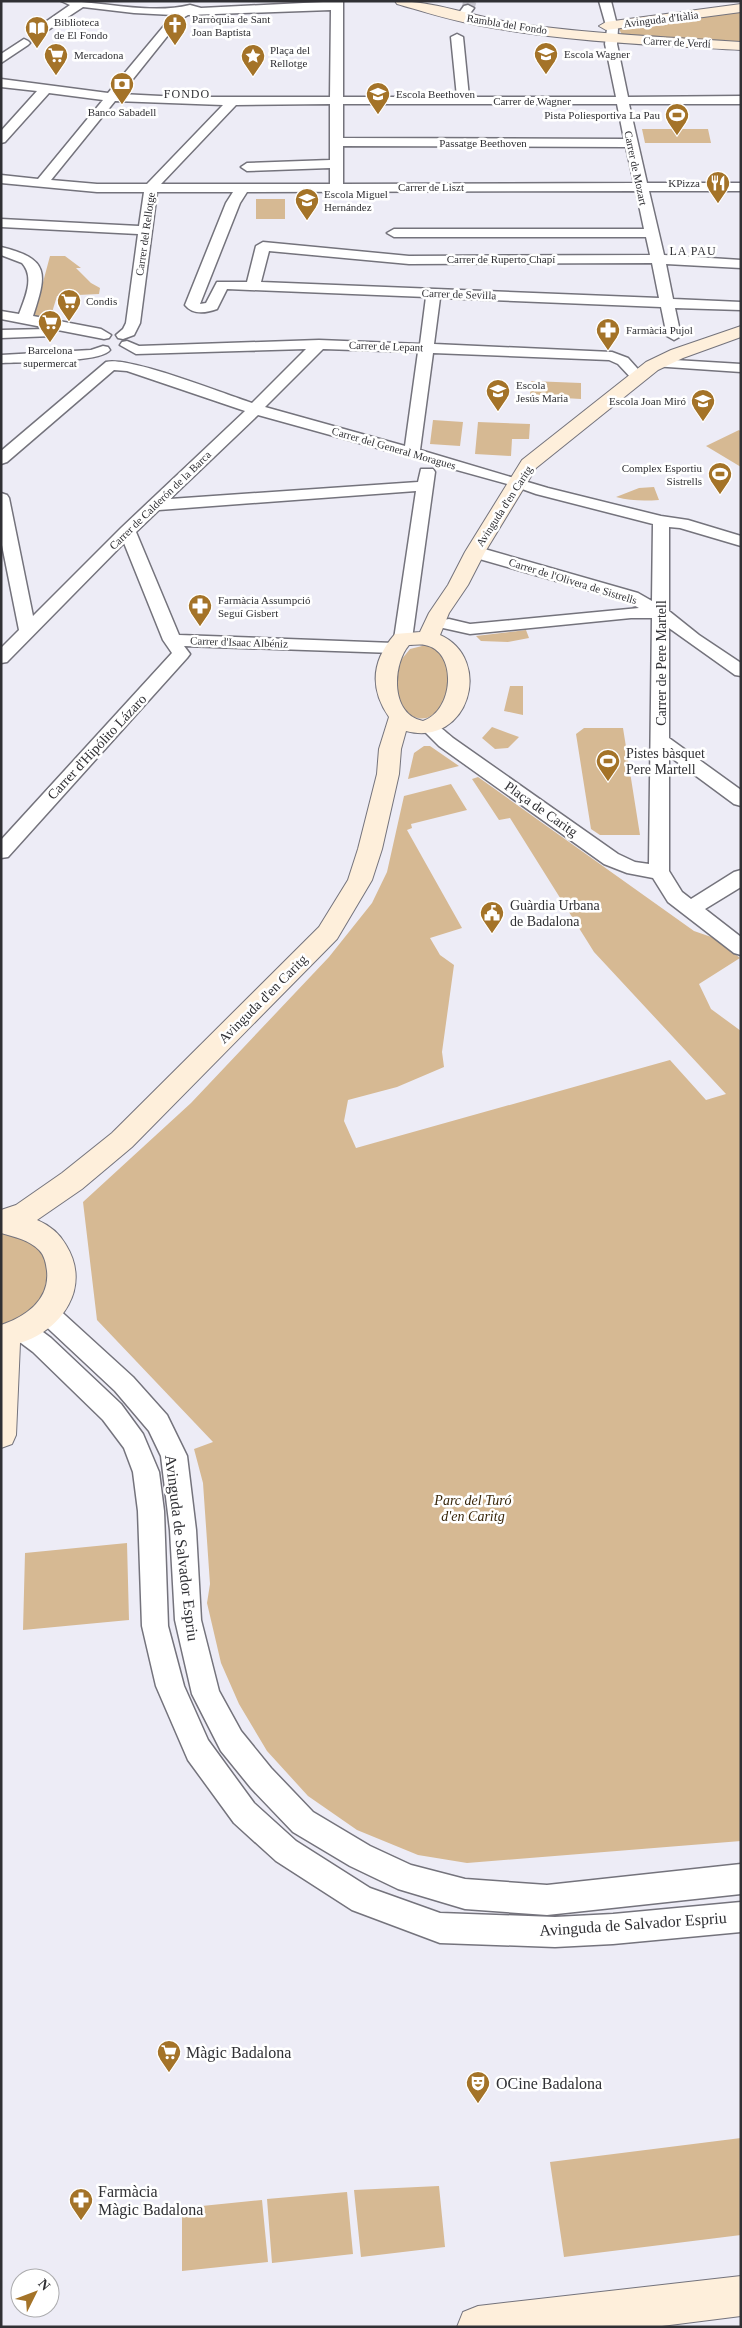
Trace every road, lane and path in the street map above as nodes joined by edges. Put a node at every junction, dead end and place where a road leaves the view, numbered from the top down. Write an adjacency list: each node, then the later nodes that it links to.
1 (66, 1): 6 (street)
2 (200, 1): 9 (street)
3 (402, 1): 10 (street, Rambla del Fondo)
4 (428, 1): 10 (street, Rambla del Fondo)
5 (605, 1): 11 (street, Carrer de Mozart)
6 (82, 3): 9 (street); 12 (street)
7 (337, 4): 9 (street); 23 (street)
8 (741, 8): 11 (street, Avinguda d'Itàlia)
9 (184, 12): 19 (street)
10 (466, 12): 11 (street, Rambla del Fondo)
11 (613, 32): 15 (street, Carrer de Verdi); 20 (street, Carrer de Mozart)
12 (35, 34)
13 (457, 37): 24 (street)
14 (24, 43): 16 (street)
15 (741, 46)
16 (1, 60)
17 (1, 83): 18 (street, Carrer de Wagner)
18 (45, 90): 19 (street, Carrer de Wagner); 25 (street)
19 (112, 97): 22 (street, Carrer de Wagner); 31 (street)
20 (622, 100): 21 (street, Carrer de Wagner); 24 (street, Carrer de Wagner); 27 (street, Carrer de Mozart)
21 (741, 100)
22 (233, 101): 23 (street, Carrer de Wagner); 33 (street, Carrer del Rellotge)
23 (335, 101): 24 (street, Carrer de Wagner); 26 (street)
24 (462, 101)
25 (1, 139)
26 (336, 142): 27 (street, Passatge Beethoven); 28 (street)
27 (630, 143): 32 (street, Carrer de Mozart)
28 (336, 164): 29 (street); 35 (street)
29 (246, 167)
30 (1, 179): 31 (street, Carrer de Liszt)
31 (42, 182): 33 (street, Carrer de Liszt)
32 (640, 186): 35 (street, Carrer de Liszt); 36 (street, Carrer de Liszt); 39 (street, Carrer de Mozart)
33 (152, 187): 34 (street, Carrer de Liszt); 38 (street, Carrer del Rellotge)
34 (243, 187): 35 (street, Carrer de Liszt); 44 (street, Carrer de Sevilla)
35 (336, 187)
36 (741, 187)
37 (1, 223): 38 (street)
38 (146, 230): 56 (street, Carrer del Rellotge)
39 (650, 232): 40 (street); 42 (street, Carrer de Mozart)
40 (394, 233)
41 (1, 251): 49 (street)
42 (658, 259): 43 (street, Carrer de Ruperto Chapí); 44 (street, Carrer de Ruperto Chapí); 46 (street, Carrer de Mozart)
43 (741, 264)
44 (253, 286): 45 (street, Carrer de Sevilla)
45 (434, 293): 46 (street, Carrer de Sevilla); 58 (street)
46 (668, 302): 47 (street, Carrer de Sevilla); 54 (street, Carrer de Mozart)
47 (741, 306)
48 (1, 315): 49 (street)
49 (25, 319): 50 (street)
50 (78, 330): 52 (street); 56 (street)
51 (741, 331): 57 (street, Avinguda d'en Caritg)
52 (41, 332): 53 (street); 56 (street)
53 (1, 334)
54 (674, 336)
55 (319, 344): 56 (street, Carrer de Lepant); 58 (street, Carrer de Lepant); 64 (street, Carrer de Calderón de la Barca)
56 (112, 346): 59 (street); 64 (street, Carrer del General Moragues); 65 (street, Carrer del Rellotge)
57 (699, 346): 60 (street, Avinguda d'en Caritg); 61 (street)
58 (426, 348): 63 (street, Carrer de Lepant); 66 (street)
59 (1, 359)
60 (658, 363): 61 (street); 63 (street, Avinguda d'en Caritg)
61 (715, 366): 62 (street)
62 (741, 368)
63 (638, 377): 68 (street, Avinguda d'en Caritg)
64 (255, 409): 66 (street, Carrer del General Moragues); 71 (street, Carrer de Calderón de la Barca)
65 (4, 452)
66 (412, 453): 67 (street, Carrer del General Moragues)
67 (429, 458): 68 (street, Carrer del General Moragues); 69 (street)
68 (517, 482): 72 (street, Carrer del General Moragues); 76 (street, Avinguda d'en Caritg)
69 (424, 486): 71 (street); 82 (street)
70 (1, 498): 79 (street)
71 (155, 504): 73 (street, Carrer de Calderón de la Barca)
72 (661, 521): 74 (street, Carrer del General Moragues); 78 (street, Carrer de Pere Martell)
73 (126, 531): 79 (street, Carrer de Calderón de la Barca); 81 (street, Carrer d'Isaac Albéniz)
74 (721, 536): 75 (street, Carrer del General Moragues); 77 (street)
75 (741, 541)
76 (474, 552): 78 (street, Carrer de l'Olivera de Sistrells); 80 (street, Avinguda d'en Caritg)
77 (741, 559)
78 (661, 613): 80 (street); 84 (street, Carrer de l'Olivera de Sistrells); 87 (street, Carrer de Pere Martell)
79 (28, 632): 83 (street, Carrer de Calderón de la Barca)
80 (440, 635): 82 (street); 86 (street)
81 (172, 640): 82 (street, Carrer d'Isaac Albéniz); 90 (street, Carrer d'Hipólito Lázaro)
82 (398, 644): 85 (street)
83 (1, 658)
84 (741, 671)
85 (399, 718): 86 (street); 88 (street, Avinguda d'en Caritg)
86 (428, 729): 88 (street, Avinguda d'en Caritg); 91 (street, Plaça de Caritg)
87 (661, 741): 89 (street); 91 (street, Carrer de Pere Martell)
88 (388, 774): 95 (street, Avinguda d'en Caritg)
89 (741, 800)
90 (1, 852)
91 (659, 871): 93 (street)
92 (741, 877): 93 (street)
93 (689, 909): 94 (street)
94 (741, 948)
95 (72, 1181): 96 (street, Avinguda d'en Caritg); 97 (street, Avinguda d'en Caritg)
96 (1, 1221): 97 (street)
97 (51, 1242): 98 (street)
98 (46, 1312): 99 (street); 101 (street, Avinguda de Salvador Espriu)
99 (9, 1334): 100 (street); 102 (street, Avinguda de Salvador Espriu)
100 (1, 1435)
101 (741, 1879)
102 (741, 1917)
103 (741, 2296): 104 (street)
104 (478, 2327)

